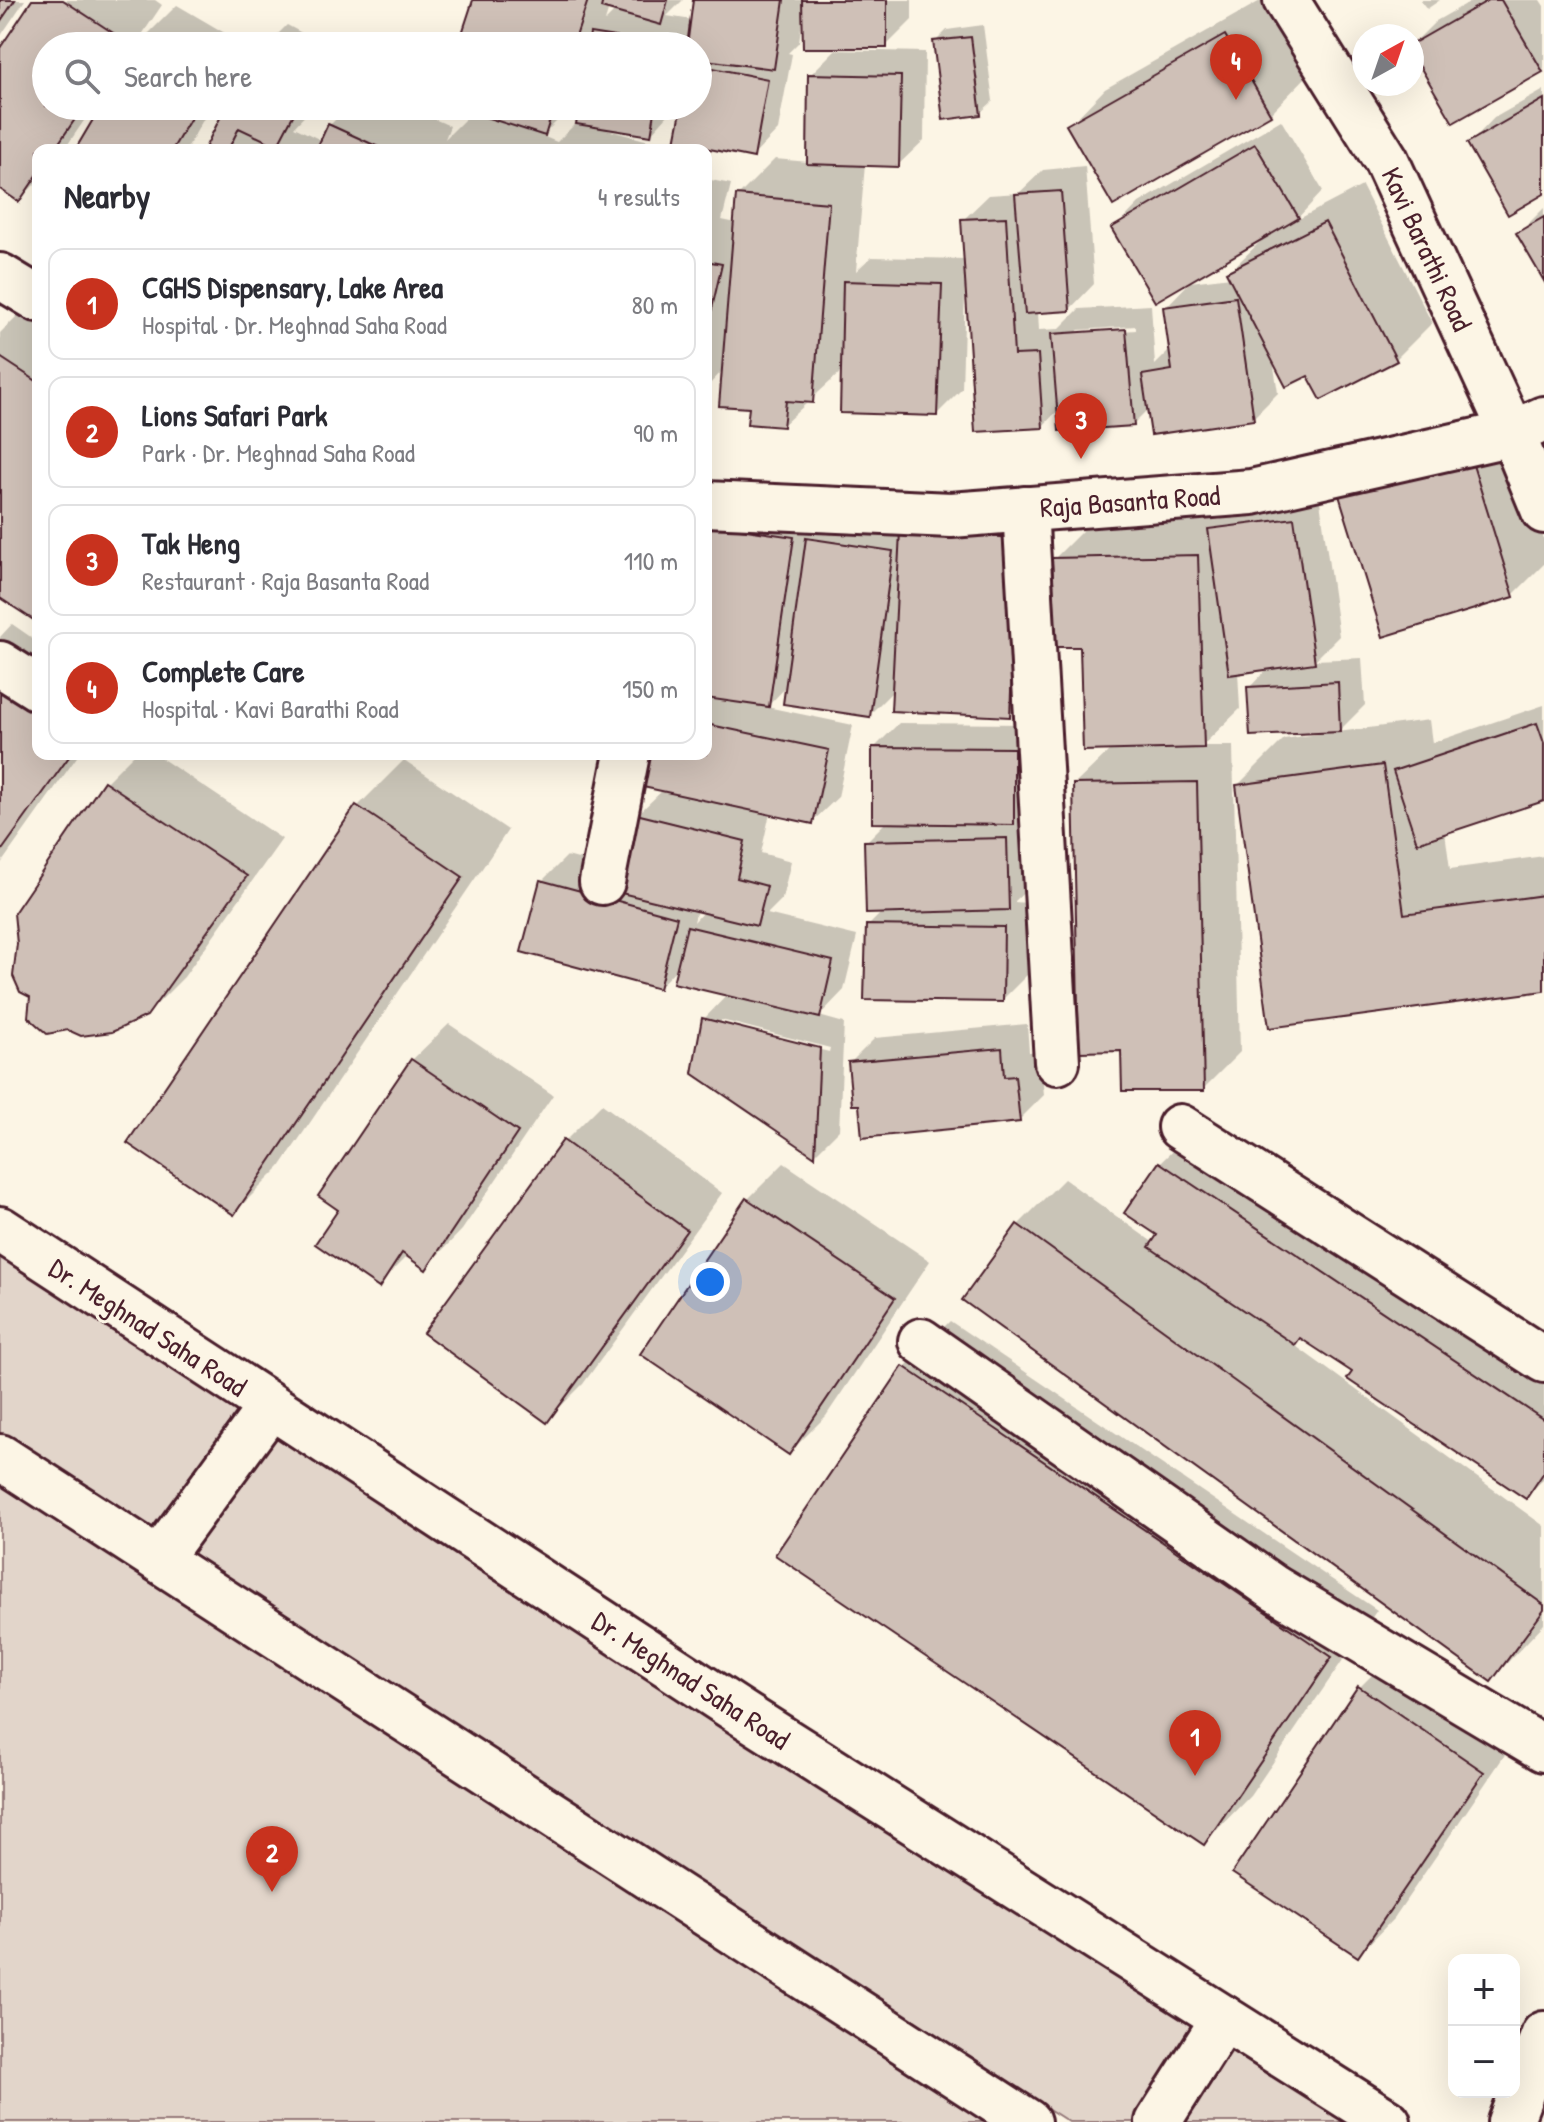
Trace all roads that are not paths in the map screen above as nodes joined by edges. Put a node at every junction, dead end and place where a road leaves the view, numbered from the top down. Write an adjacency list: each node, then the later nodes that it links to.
1 (1286, 0): 4 (street, Kavi Barathi Road)
2 (0, 276): 3 (street)
3 (32, 295)
4 (1528, 426): 6 (street, Raja Basanta Road); 7 (street, Kavi Barathi Road)
5 (712, 504): 6 (street, Raja Basanta Road)
6 (1025, 509): 12 (street)
7 (1544, 511)
8 (0, 664): 9 (street)
9 (32, 684)
10 (626, 760): 11 (street)
11 (602, 882)
12 (1057, 1062)
13 (1180, 1127): 16 (street)
14 (0, 1229): 17 (street, Dr. Meghnad Saha Road)
15 (921, 1341): 20 (street)
16 (1544, 1360)
17 (270, 1407): 19 (street); 21 (street, Dr. Meghnad Saha Road)
18 (0, 1457): 19 (street)
19 (159, 1559): 23 (street)
20 (1544, 1749)
21 (1224, 2018): 24 (street); 25 (street, Dr. Meghnad Saha Road)
22 (1544, 2034): 26 (street)
23 (1028, 2122)
24 (1158, 2122)
25 (1388, 2122)
26 (1510, 2122)

